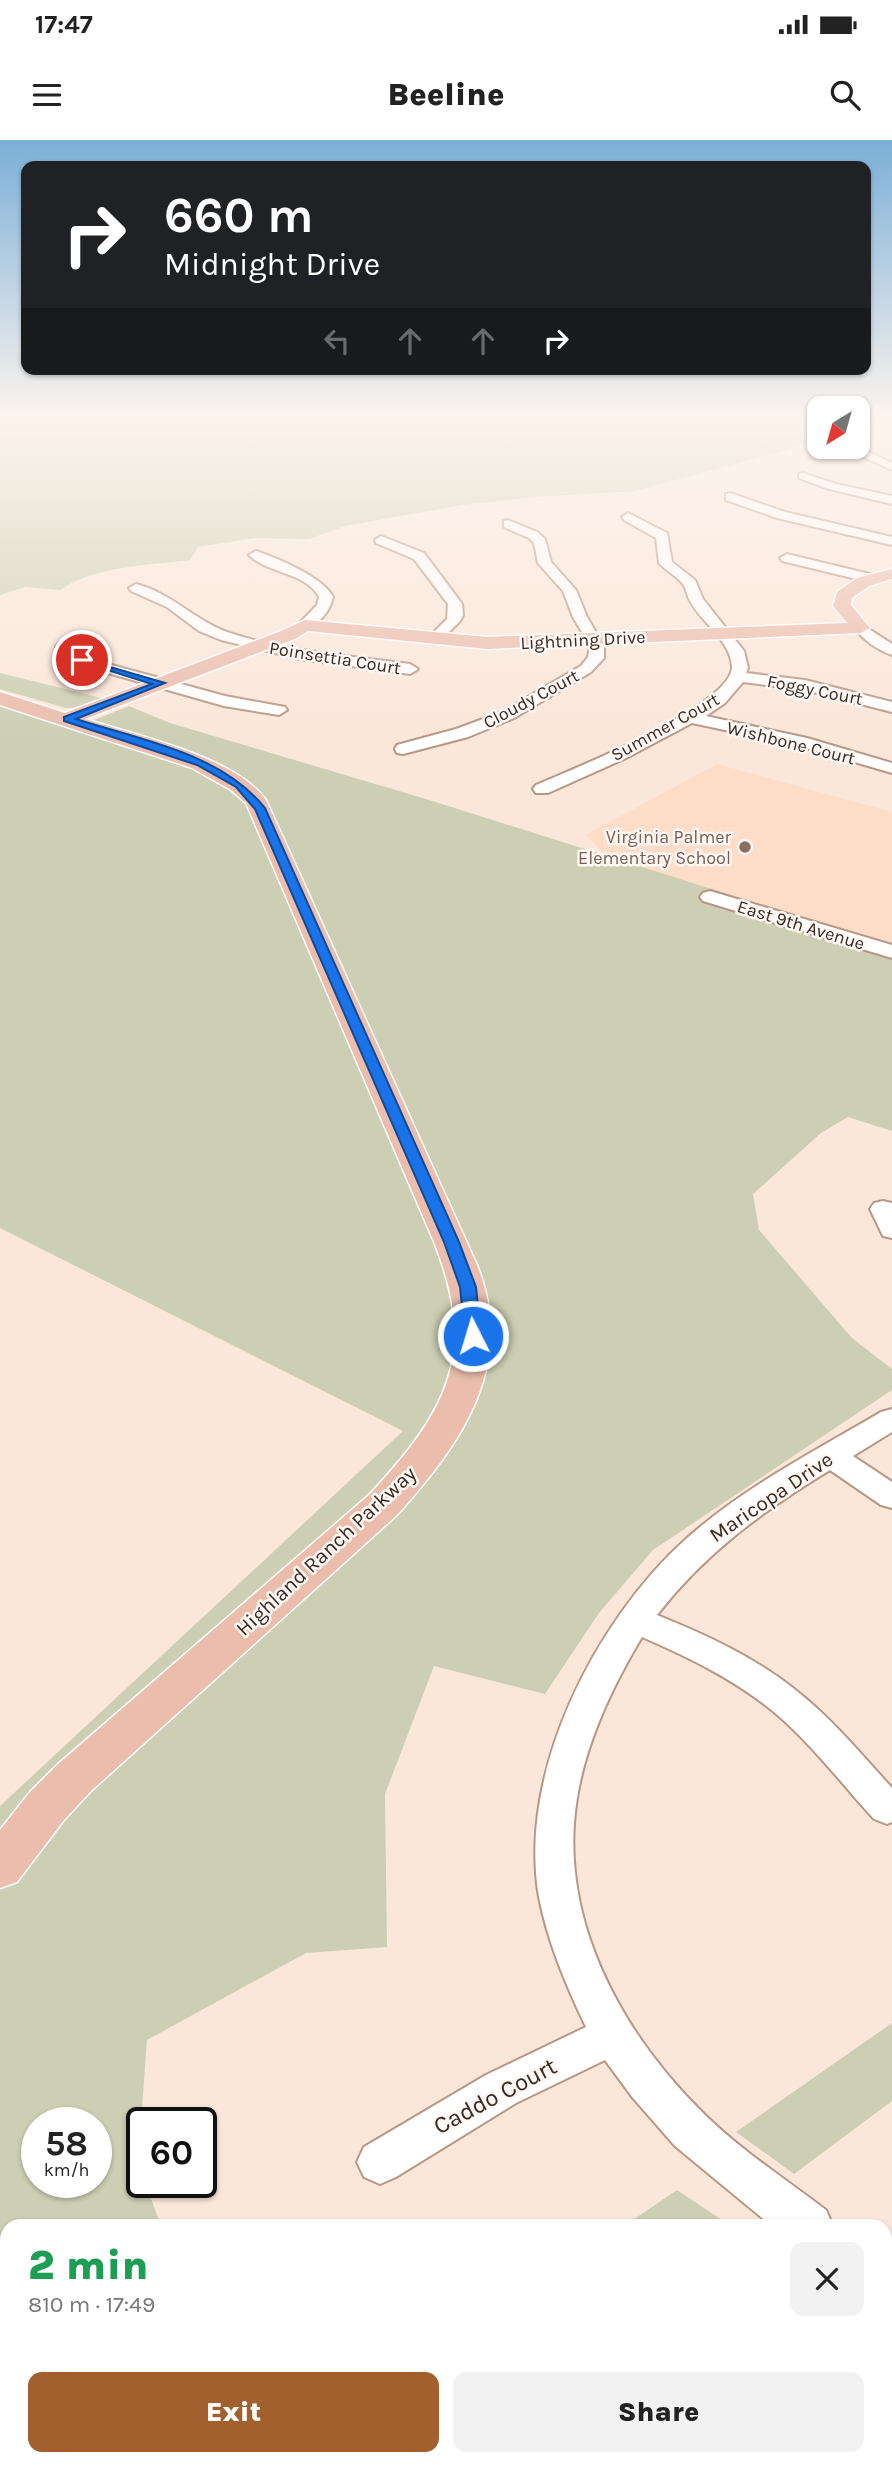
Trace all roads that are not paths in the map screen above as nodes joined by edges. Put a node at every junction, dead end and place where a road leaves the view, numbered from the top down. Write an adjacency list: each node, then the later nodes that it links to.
1 (511, 526): 16 (street)
2 (643, 526): 14 (street, Summer Court)
3 (826, 526): 5 (street)
4 (381, 540): 15 (street)
5 (892, 541)
6 (257, 555): 11 (street)
7 (788, 558): 9 (street)
8 (892, 574): 9 (main road)
9 (873, 579): 13 (main road)
10 (136, 588): 17 (street, Poinsettia Court)
11 (305, 625): 15 (main road, Lightning Drive); 17 (main road)
12 (882, 627): 13 (street)
13 (861, 628): 14 (main road, Lightning Drive); 19 (street)
14 (724, 634): 16 (main road, Lightning Drive); 21 (street, Summer Court)
15 (434, 639): 16 (main road, Lightning Drive)
16 (594, 640): 28 (street, Cloudy Court)
17 (260, 646): 20 (street, Poinsettia Court); 22 (main road)
18 (63, 647): 22 (street)
19 (892, 650)
20 (410, 669)
21 (737, 677): 24 (street, Foggy Court); 26 (street, Summer Court)
22 (161, 683): 25 (street); 27 (main road)
23 (0, 698): 27 (main road, Highland Ranch Parkway)
24 (892, 707)
25 (279, 710)
26 (691, 718): 29 (street, Wishbone Court); 30 (street, Summer Court)
27 (67, 719): 38 (main road, Highland Ranch Parkway)
28 (403, 749)
29 (892, 768)
30 (542, 789)
31 (710, 897): 32 (street, East 9th Avenue)
32 (892, 952)
33 (892, 1419): 34 (street, Maricopa Drive)
34 (832, 1455): 35 (street); 36 (street, Maricopa Drive)
35 (892, 1497)
36 (634, 1619): 37 (street); 39 (street, Maricopa Drive)
37 (887, 1808)
38 (0, 1867)
39 (612, 2035): 40 (street, Caddo Court); 41 (street, Maricopa Drive)
40 (380, 2162)
41 (801, 2219)

